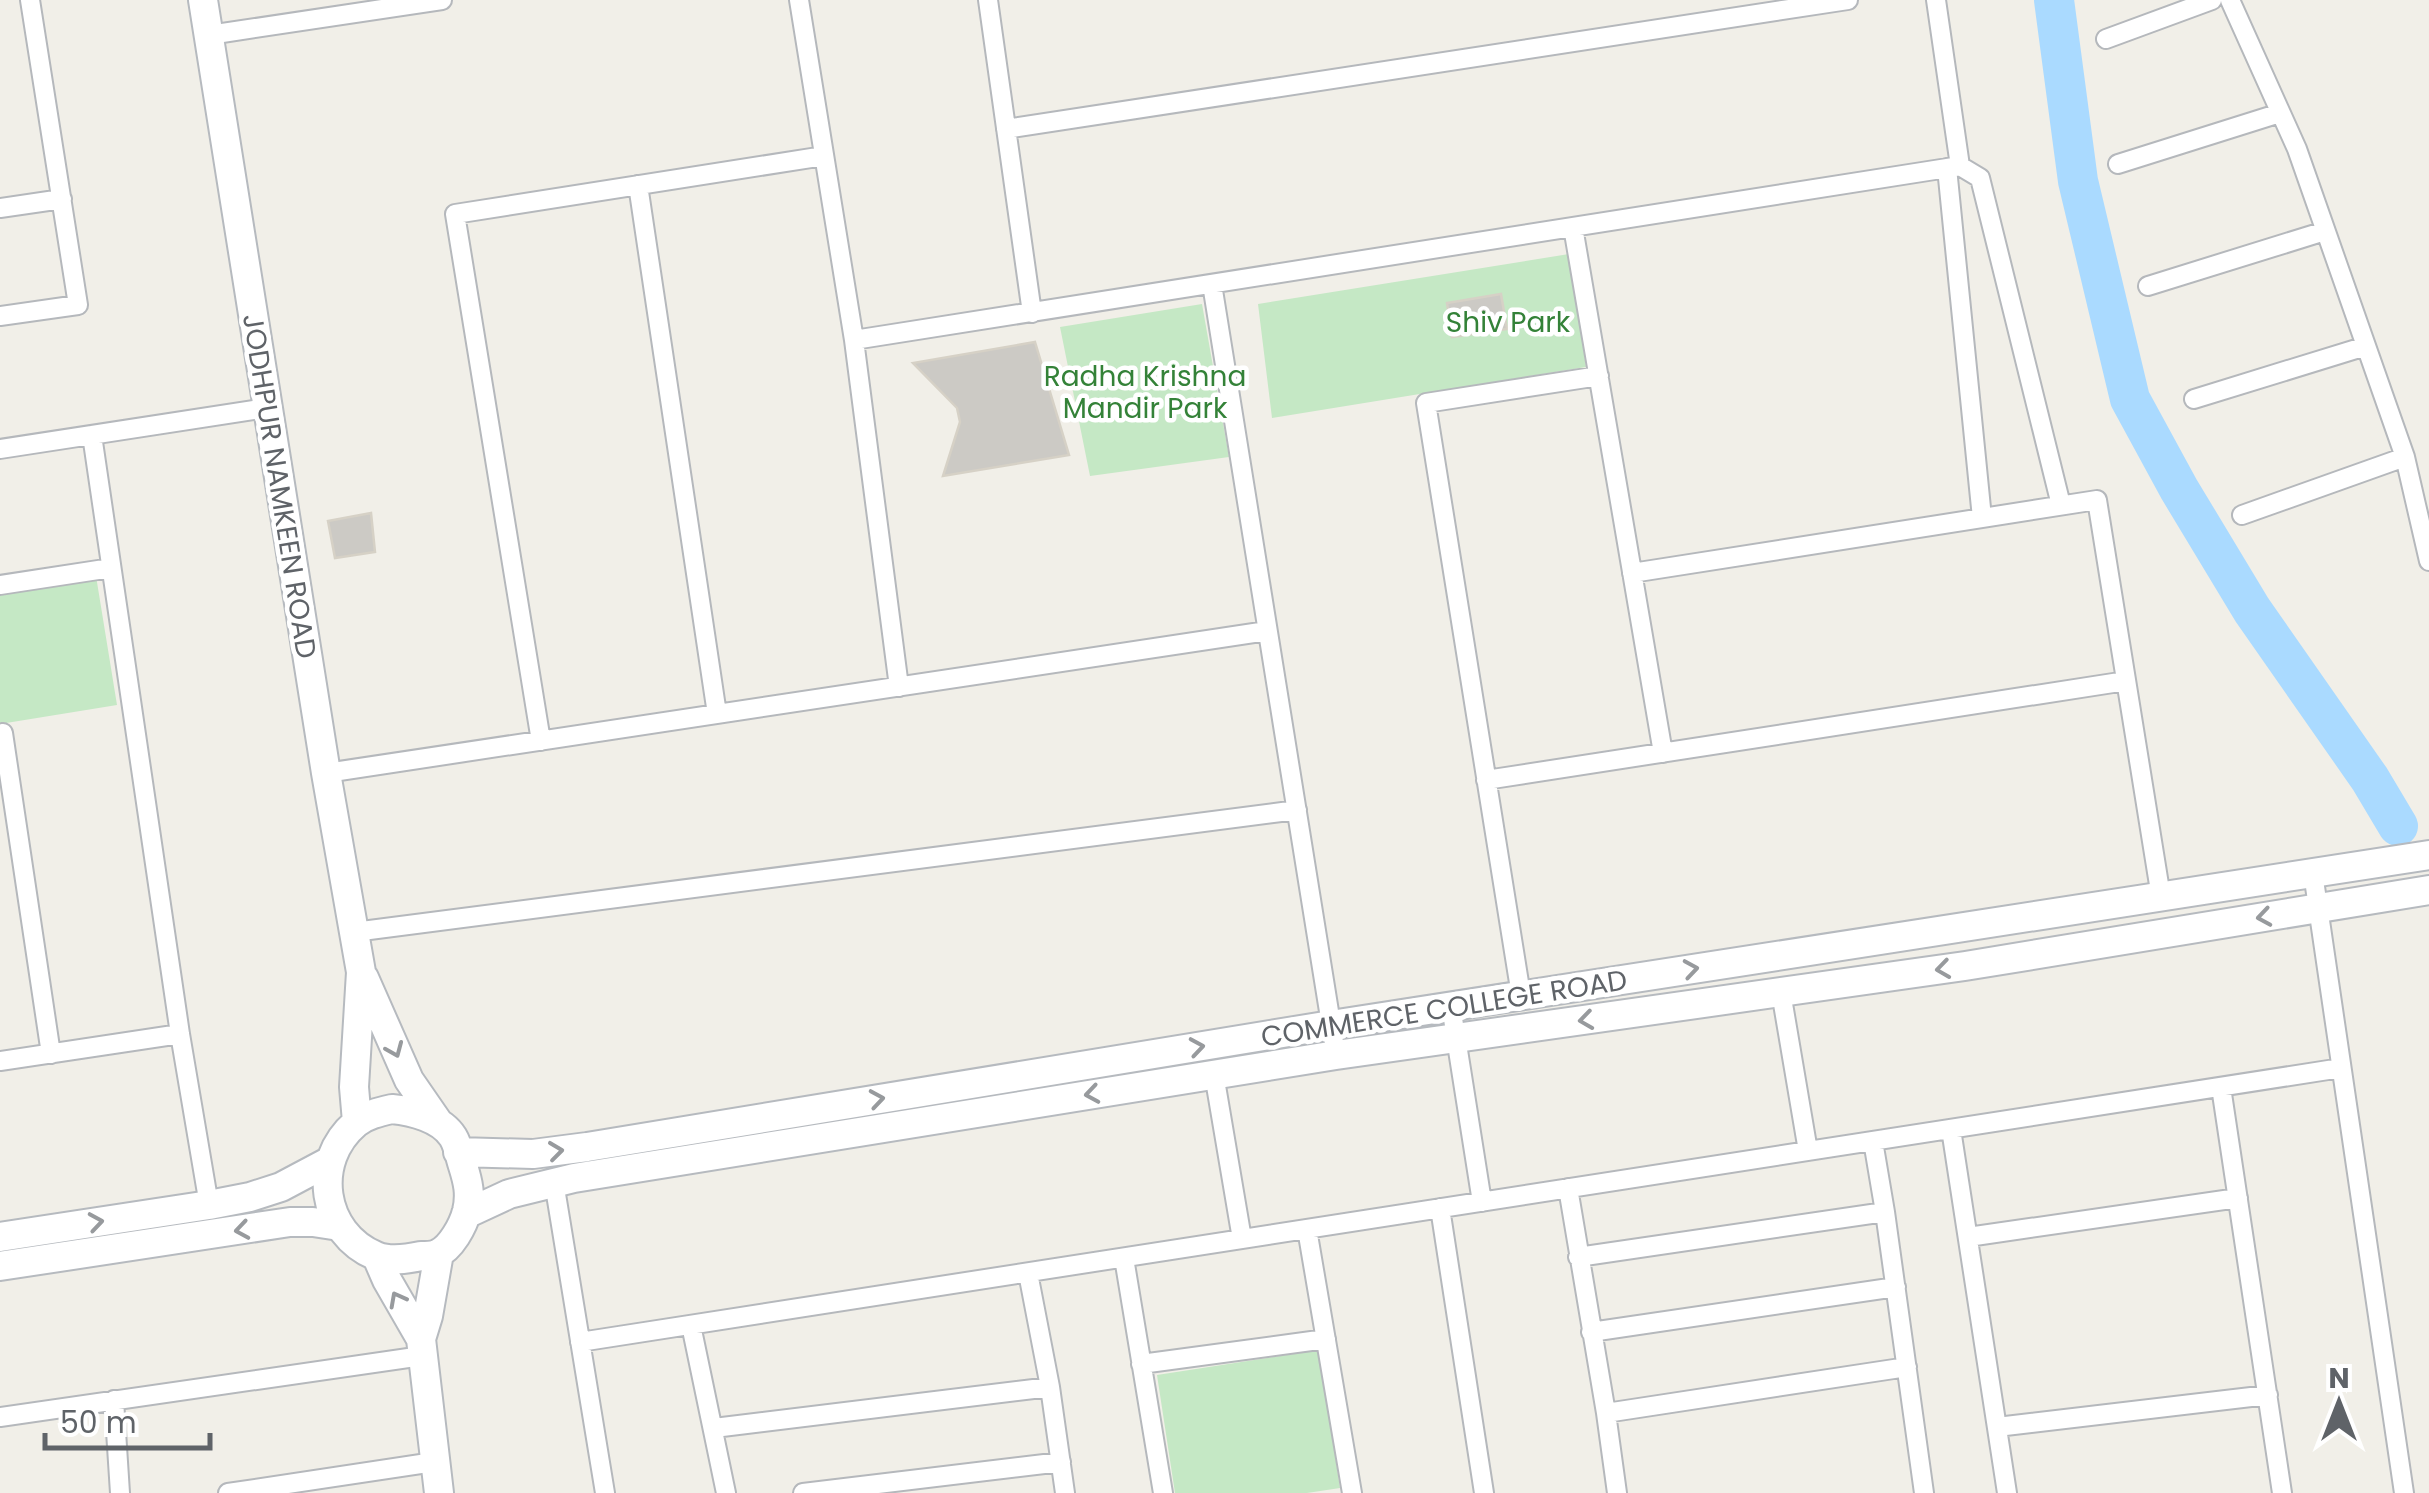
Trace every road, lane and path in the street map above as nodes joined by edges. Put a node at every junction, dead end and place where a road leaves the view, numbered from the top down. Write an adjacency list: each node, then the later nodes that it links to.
1 (30, 0): 19 (street)
2 (203, 0): 11 (street, JODHPUR NAMKEEN ROAD)
3 (442, 0): 10 (street)
4 (799, 0): 15 (street)
5 (988, 0): 14 (street)
6 (1848, 0): 14 (street)
7 (1936, 0): 17 (street)
8 (2212, 0): 12 (street)
9 (2230, 0): 13 (street)
10 (413, 2): 11 (street)
11 (208, 35): 31 (street, JODHPUR NAMKEEN ROAD)
12 (2106, 39)
13 (2280, 112): 16 (street); 22 (street)
14 (1006, 129): 25 (street)
15 (824, 156): 18 (street); 27 (street)
16 (2118, 164)
17 (1954, 167): 21 (street); 35 (street); 37 (street)
18 (638, 185): 45 (street); 47 (street)
19 (62, 198): 20 (street); 26 (street)
20 (0, 208)
21 (1573, 227): 23 (street); 29 (street)
22 (2325, 231): 24 (street); 28 (street)
23 (1212, 284): 25 (street); 42 (street)
24 (2148, 286)
25 (1032, 312): 27 (street)
26 (0, 316)
27 (854, 340): 44 (street)
28 (2366, 346): 30 (street); 34 (street)
29 (1598, 376): 40 (street); 50 (street)
30 (2194, 398)
31 (268, 408): 32 (street); 49 (street, JODHPUR NAMKEEN ROAD)
32 (92, 434): 33 (street); 39 (street)
33 (0, 448)
34 (2404, 457): 36 (street); 38 (street)
35 (2061, 506): 37 (street); 43 (street)
36 (2242, 515)
37 (1982, 518): 40 (street)
38 (2429, 561)
39 (112, 568): 41 (street); 63 (street)
40 (1632, 573): 48 (street)
41 (0, 586)
42 (1268, 631): 44 (street); 51 (street)
43 (2126, 681): 48 (street); 55 (street)
44 (900, 687): 45 (street)
45 (718, 714): 47 (street)
46 (4, 734): 65 (street)
47 (542, 741): 49 (street)
48 (1663, 753): 50 (street)
49 (326, 774): 57 (street, JODHPUR NAMKEEN ROAD)
50 (1486, 780): 60 (street)
51 (1296, 810): 57 (street); 62 (street)
52 (2429, 856): 53 (street, COMMERCE COLLEGE ROAD)
53 (2312, 874): 55 (street, COMMERCE COLLEGE ROAD); 56 (street)
54 (2429, 890): 56 (street)
55 (2161, 897): 60 (street, COMMERCE COLLEGE ROAD, one-way to 55)
56 (2318, 908): 59 (street, one-way to 59); 68 (street)
57 (354, 932): 58 (street, JODHPUR NAMKEEN ROAD)
58 (361, 972): 71 (street); 72 (street, one-way to 72)
59 (1781, 992): 64 (street, one-way to 64); 75 (street)
60 (1521, 996): 61 (street, COMMERCE COLLEGE ROAD)
61 (1451, 1006): 62 (street, COMMERCE COLLEGE ROAD); 64 (street)
62 (1331, 1025): 66 (street); 76 (street, COMMERCE COLLEGE ROAD, one-way to 62)
63 (180, 1034): 65 (street); 82 (street)
64 (1456, 1038): 66 (street); 81 (street)
65 (51, 1054): 67 (street)
66 (1336, 1055): 69 (street)
67 (0, 1061)
68 (2341, 1068): 70 (street); 128 (street)
69 (1214, 1074): 78 (street, one-way to 78); 90 (street)
70 (2221, 1087): 73 (street); 80 (street)
71 (357, 1122): 72 (street); 77 (street)
72 (438, 1122): 76 (street)
73 (1951, 1129): 74 (street); 88 (street)
74 (1873, 1141): 75 (street); 84 (street)
75 (1808, 1151): 79 (street)
76 (458, 1152): 85 (street)
77 (330, 1161): 82 (street); 86 (street)
78 (554, 1182): 85 (street); 101 (street)
79 (1568, 1188): 81 (street); 93 (street)
80 (2238, 1198): 88 (street); 106 (street)
81 (1482, 1202): 83 (street)
82 (208, 1205): 89 (street, one-way to 82)
83 (1440, 1208): 87 (street); 123 (street)
84 (1885, 1212): 93 (street); 97 (street)
85 (466, 1214): 91 (street)
86 (339, 1226): 92 (street); 95 (street, one-way to 95)
87 (1307, 1229): 90 (street); 100 (street)
88 (1968, 1236): 110 (street)
89 (0, 1237)
90 (1242, 1239): 94 (street)
91 (439, 1254): 92 (street); 102 (street)
92 (377, 1257): 102 (street, one-way to 92)
93 (1578, 1257): 99 (street)
94 (1124, 1258): 96 (street); 103 (street)
95 (0, 1266)
96 (1028, 1272): 98 (street); 105 (street)
97 (1896, 1287): 99 (street); 104 (street)
98 (691, 1325): 101 (street); 111 (street)
99 (1591, 1332): 108 (street)
100 (1326, 1340): 103 (street); 122 (street)
101 (580, 1342): 117 (street)
102 (422, 1348): 107 (street); 112 (street)
103 (1141, 1364): 121 (street)
104 (1907, 1368): 108 (street); 125 (street)
105 (1050, 1386): 111 (street); 113 (street)
106 (2268, 1395): 110 (street); 127 (street)
107 (114, 1400): 109 (street); 114 (street)
108 (1606, 1414): 124 (street)
109 (0, 1417)
110 (1997, 1427): 126 (street)
111 (714, 1428): 118 (street)
112 (434, 1462): 115 (street); 116 (street)
113 (1061, 1462): 119 (street); 120 (street)
114 (120, 1493)
115 (228, 1493)
116 (439, 1493)
117 (604, 1493)
118 (726, 1493)
119 (803, 1493)
120 (1065, 1493)
121 (1162, 1493)
122 (1352, 1493)
123 (1484, 1493)
124 (1617, 1493)
125 (1924, 1493)
126 (2007, 1493)
127 (2282, 1493)
128 (2404, 1493)

